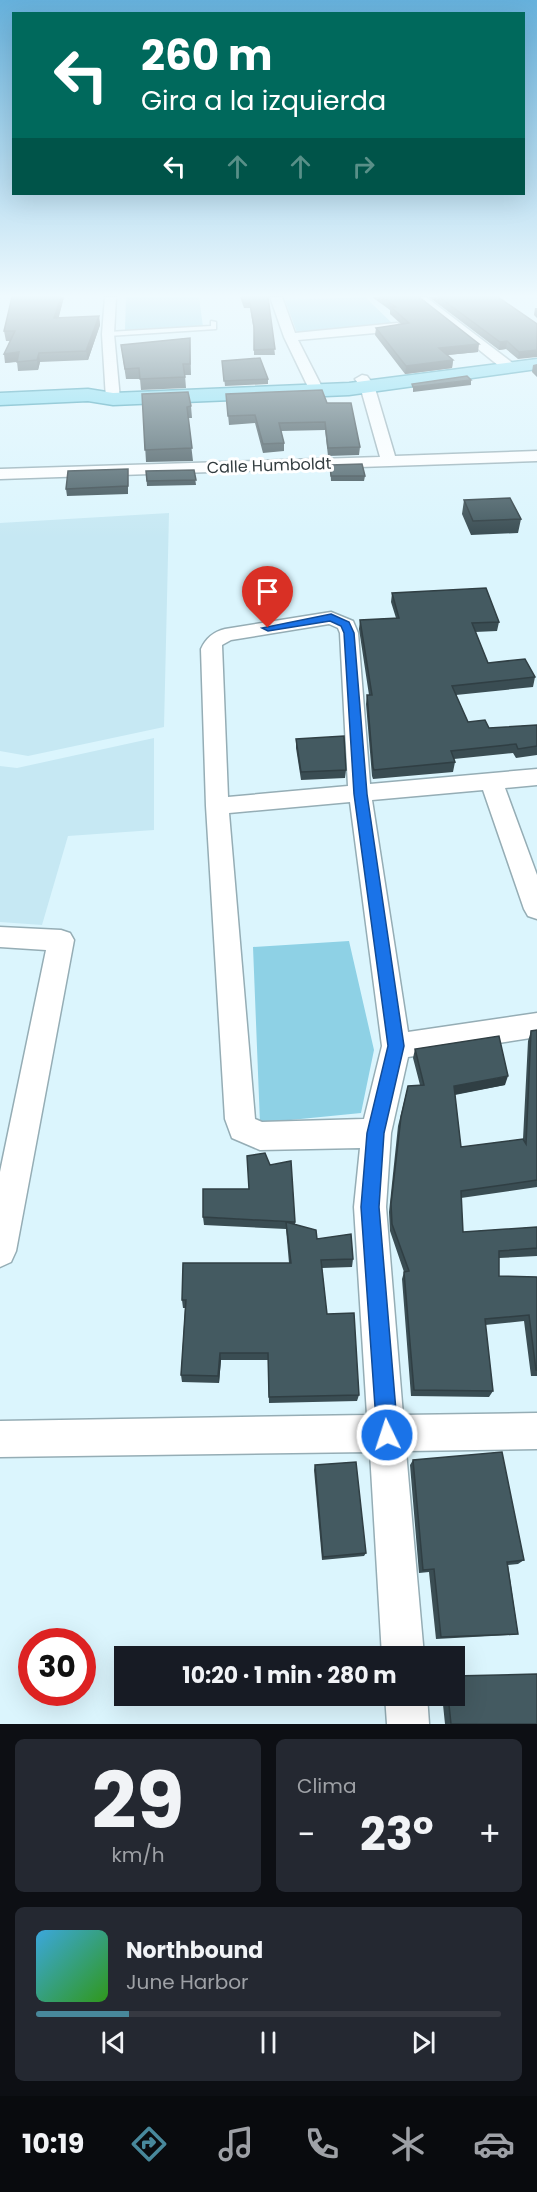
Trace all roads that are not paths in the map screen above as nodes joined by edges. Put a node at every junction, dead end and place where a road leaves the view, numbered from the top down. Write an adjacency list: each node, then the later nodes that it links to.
1 (112, 377): 7 (street)
2 (311, 377): 5 (street)
3 (398, 377): 4 (main road)
4 (364, 382): 5 (main road); 9 (street)
5 (315, 386): 7 (main road)
6 (6, 395): 7 (main road)
7 (114, 395)
8 (537, 456): 9 (street, Calle Humboldt)
9 (388, 462): 10 (street, Calle Humboldt)
10 (0, 474)
11 (537, 777): 12 (street)
12 (491, 780): 13 (street); 15 (street)
13 (360, 794): 14 (street); 14 (street); 18 (street)
14 (217, 806): 19 (street)
15 (537, 909)
16 (0, 937): 20 (street)
17 (537, 1025): 18 (street)
18 (396, 1046): 19 (street)
19 (376, 1133): 22 (street)
20 (0, 1251)
21 (537, 1431): 22 (street)
22 (387, 1435): 23 (street); 24 (street)
23 (0, 1438)
24 (402, 1646)
25 (407, 1706): 26 (street)
26 (408, 1724)

